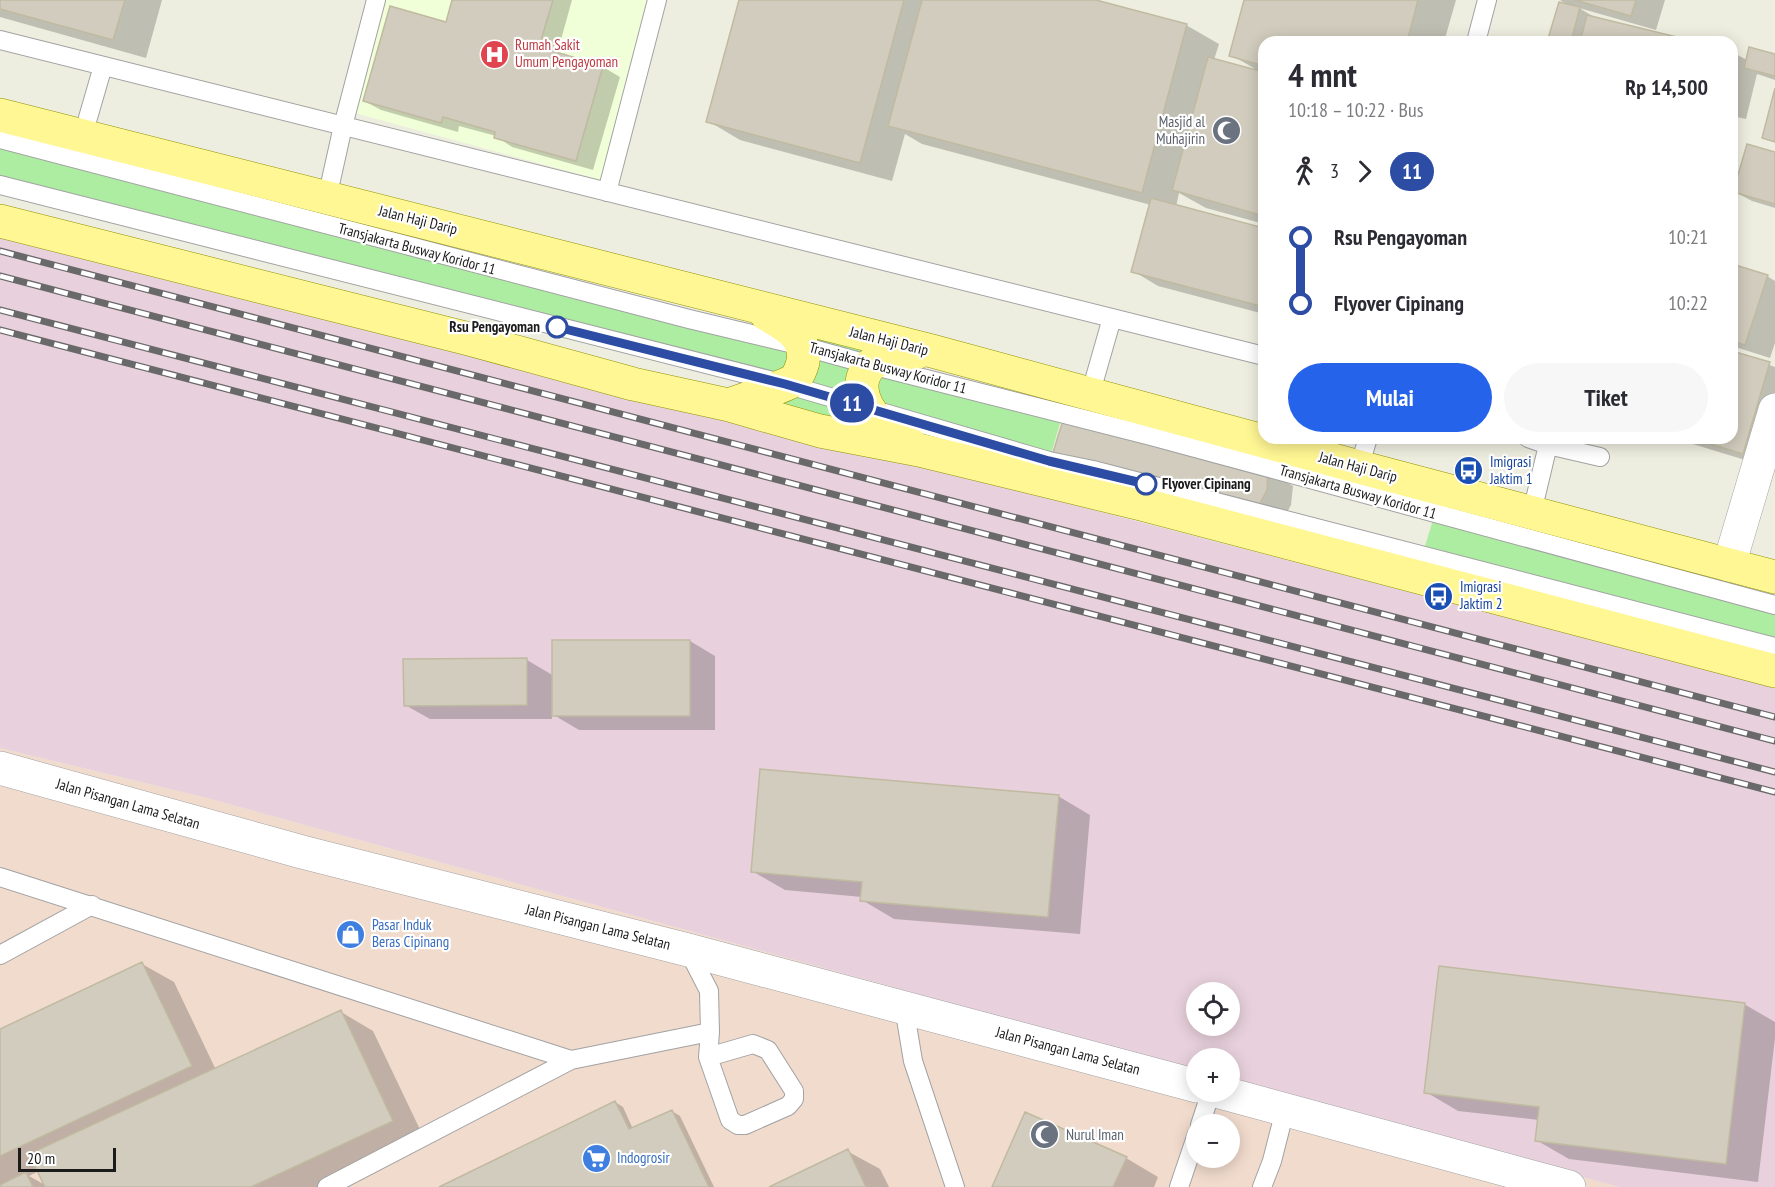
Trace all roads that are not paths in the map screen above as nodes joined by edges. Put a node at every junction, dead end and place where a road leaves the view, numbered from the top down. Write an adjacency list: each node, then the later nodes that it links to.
1 (376, 0): 8 (lane)
2 (657, 0): 12 (lane)
3 (1487, 0): 4 (lane)
4 (1478, 36)
5 (0, 40): 6 (lane)
6 (104, 66): 8 (lane); 9 (lane)
7 (0, 115): 9 (main road, Jalan Haji Darip)
8 (343, 126): 12 (lane); 13 (lane)
9 (82, 135): 13 (main road, Jalan Haji Darip)
10 (0, 139): 17 (lane, Transjakarta Busway Koridor 11)
11 (0, 185): 21 (lane)
12 (607, 192): 16 (lane)
13 (327, 198): 15 (main road, Jalan Haji Darip)
14 (0, 221): 23 (main road)
15 (752, 306): 17 (main road); 18 (main road, Jalan Haji Darip)
16 (1112, 318): 19 (lane); 22 (lane)
17 (802, 346): 20 (lane, Transjakarta Busway Koridor 11); 21 (main road)
18 (932, 351): 20 (main road); 22 (main road, Jalan Haji Darip)
19 (1258, 354)
20 (871, 365): 24 (main road); 36 (lane, Transjakarta Busway Koridor 11)
21 (785, 384): 23 (main road); 24 (lane)
22 (1090, 395): 26 (main road, Jalan Haji Darip)
23 (729, 405): 30 (main road)
24 (870, 408): 30 (main road); 37 (lane)
25 (1775, 410): 34 (street)
26 (1258, 431)
27 (1321, 444): 31 (main road, Jalan Haji Darip)
28 (1545, 444): 29 (lane)
29 (1548, 445): 32 (lane); 33 (lane)
30 (919, 450): 38 (main road)
31 (1364, 453): 33 (main road, Jalan Haji Darip)
32 (1600, 457)
33 (1532, 512): 34 (main road, Jalan Haji Darip)
34 (1730, 565): 35 (main road, Jalan Haji Darip)
35 (1775, 577)
36 (1775, 605)
37 (1775, 647)
38 (1775, 671)
39 (0, 768): 42 (street, Jalan Pisangan Lama Selatan)
40 (0, 877): 41 (lane)
41 (92, 905): 43 (lane); 47 (lane)
42 (688, 950): 44 (street, Jalan Pisangan Lama Selatan); 45 (lane)
43 (0, 955)
44 (904, 1007): 48 (street, Jalan Pisangan Lama Selatan); 53 (lane)
45 (710, 1032): 46 (lane); 47 (lane)
46 (708, 1057): 46 (lane)
47 (571, 1060): 52 (lane)
48 (1186, 1083)
49 (1240, 1098): 50 (street)
50 (1285, 1110): 55 (lane); 56 (street)
51 (1186, 1166): 54 (lane)
52 (327, 1187)
53 (955, 1187)
54 (1179, 1187)
55 (1262, 1187)
56 (1569, 1187)

